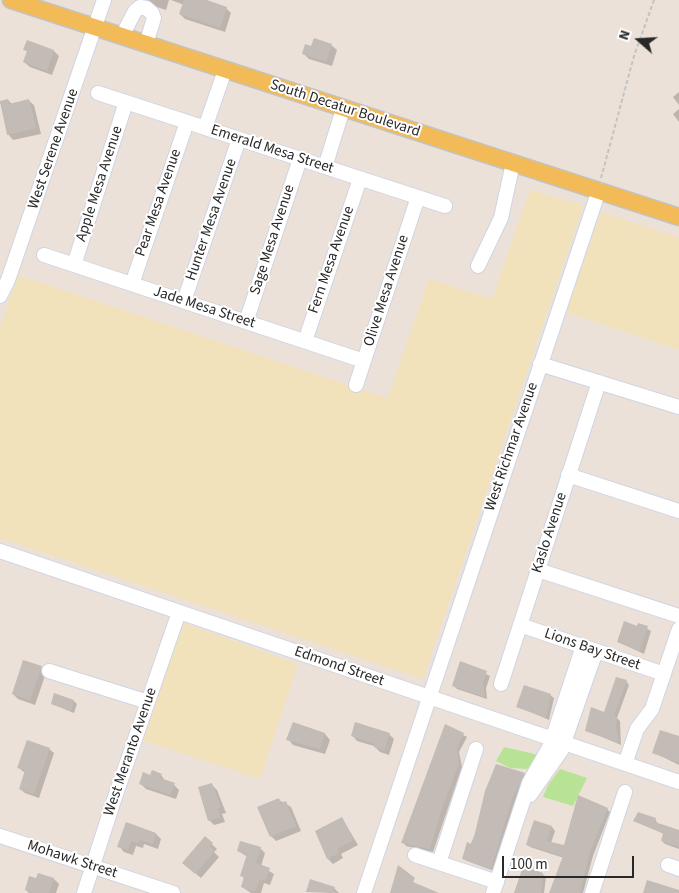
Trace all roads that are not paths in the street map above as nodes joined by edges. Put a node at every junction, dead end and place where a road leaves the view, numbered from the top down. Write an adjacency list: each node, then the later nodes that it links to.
1 (10, 0): 3 (main road, South Decatur Boulevard)
2 (104, 0): 3 (street, West Serene Avenue)
3 (95, 27): 4 (main road, South Decatur Boulevard); 24 (street, West Serene Avenue)
4 (122, 36): 5 (main road, South Decatur Boulevard); 5 (street)
5 (146, 44): 6 (main road, South Decatur Boulevard)
6 (225, 70): 9 (main road, South Decatur Boulevard); 11 (street)
7 (98, 93): 8 (street, Emerald Mesa Street)
8 (126, 102): 10 (street, Emerald Mesa Street); 22 (street, Apple Mesa Avenue)
9 (344, 109): 14 (main road, South Decatur Boulevard); 15 (street)
10 (187, 122): 11 (street, Emerald Mesa Street); 25 (street, Pear Mesa Avenue)
11 (205, 128): 12 (street, Emerald Mesa Street)
12 (239, 139): 13 (street, Emerald Mesa Street); 27 (street, Hunter Mesa Avenue)
13 (300, 159): 15 (street, Emerald Mesa Street); 28 (street, Sage Mesa Avenue)
14 (513, 163): 17 (main road, South Decatur Boulevard); 23 (street)
15 (325, 167): 16 (street, Emerald Mesa Street)
16 (360, 178): 18 (street, Emerald Mesa Street); 29 (street, Fern Mesa Avenue)
17 (598, 190): 20 (main road, South Decatur Boulevard); 31 (street, West Richmar Avenue)
18 (418, 198): 19 (street, Emerald Mesa Street); 30 (street, Olive Mesa Avenue)
19 (445, 206)
20 (679, 217)
21 (44, 255): 22 (street, Jade Mesa Street)
22 (74, 265): 25 (street, Jade Mesa Street)
23 (478, 266)
24 (4, 279): 26 (street, West Serene Avenue)
25 (132, 284): 27 (street, Jade Mesa Street)
26 (0, 296)
27 (184, 301): 28 (street, Jade Mesa Street)
28 (246, 322): 29 (street, Jade Mesa Street)
29 (305, 341): 30 (street, Jade Mesa Street)
30 (364, 360): 33 (street, Olive Mesa Avenue)
31 (540, 364): 32 (street); 47 (street, West Richmar Avenue)
32 (599, 382): 34 (street); 35 (street, Kaslo Avenue)
33 (356, 385)
34 (679, 407)
35 (568, 475): 36 (street); 38 (street, Kaslo Avenue)
36 (679, 511)
37 (0, 551): 39 (street, Edmond Street)
38 (538, 570): 40 (street); 41 (street, Kaslo Avenue)
39 (179, 612): 47 (street, Edmond Street); 48 (street, West Meranto Avenue)
40 (679, 616)
41 (520, 625): 43 (street, Lions Bay Street); 46 (street, Kaslo Avenue)
42 (679, 629): 45 (street)
43 (589, 649): 45 (street, Lions Bay Street); 49 (street)
44 (50, 671): 48 (street)
45 (664, 674): 51 (street)
46 (501, 684)
47 (428, 698): 49 (street, Edmond Street); 61 (street, West Richmar Avenue)
48 (148, 702): 57 (street, West Meranto Avenue)
49 (558, 741): 51 (street, Edmond Street); 58 (street)
50 (476, 748): 56 (street)
51 (625, 764): 52 (street, Edmond Street)
52 (679, 782)
53 (625, 792): 62 (street)
54 (0, 836): 57 (street, Mohawk Street)
55 (415, 855): 56 (street)
56 (439, 863): 58 (street)
57 (93, 866): 59 (street, West Meranto Avenue); 60 (street, Mohawk Street)
58 (495, 888)
59 (84, 893)
60 (173, 893)
61 (364, 893)
62 (592, 893)

